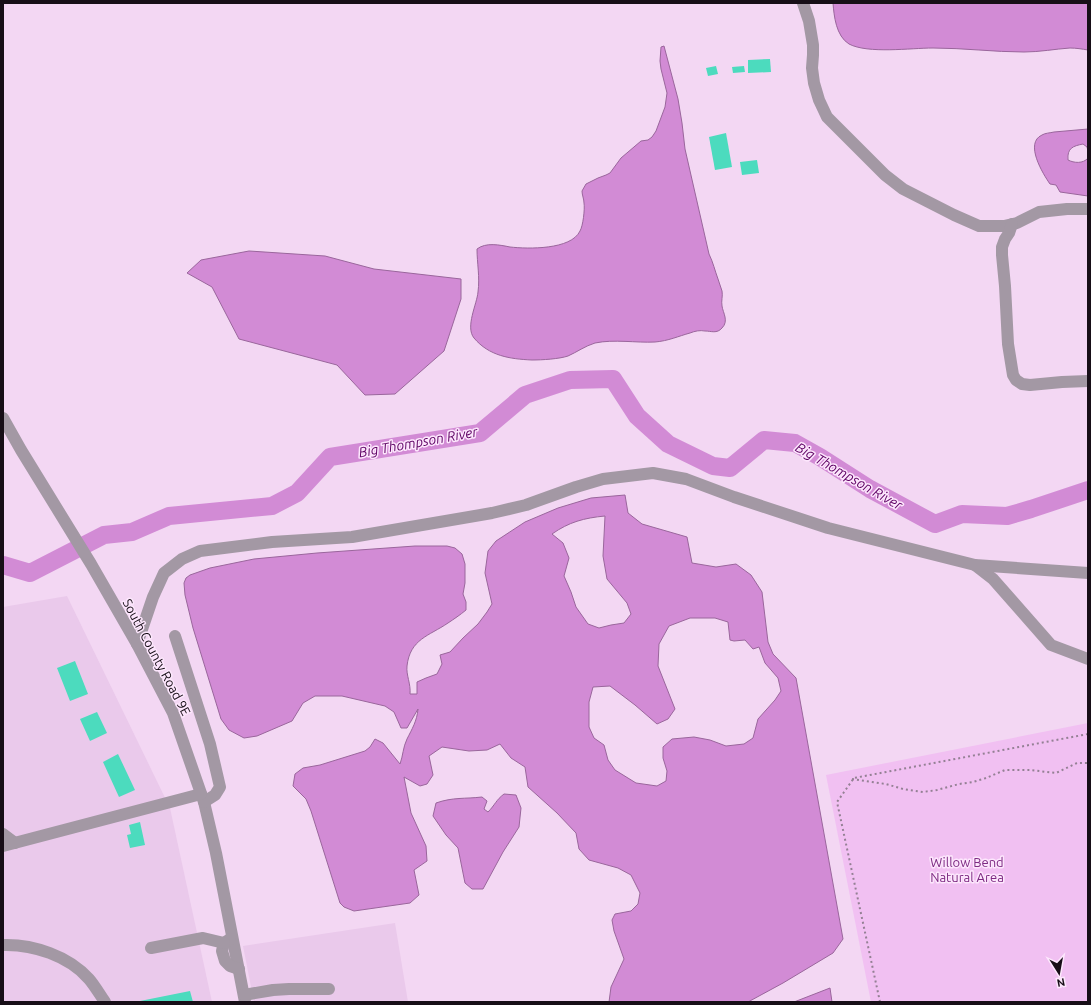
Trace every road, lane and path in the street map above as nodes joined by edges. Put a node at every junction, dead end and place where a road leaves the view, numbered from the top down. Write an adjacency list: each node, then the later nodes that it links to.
1 (803, 3): 3 (street)
2 (1088, 209): 3 (street)
3 (1012, 224): 4 (street)
4 (1088, 381)
5 (3, 418): 9 (street, South County Road 9E)
6 (975, 565): 7 (street); 9 (street); 10 (street)
7 (1088, 573)
8 (175, 636): 14 (street)
9 (137, 644): 14 (street, South County Road 9E)
10 (1088, 658)
11 (1088, 734): 13 (path)
12 (1088, 763): 13 (path)
13 (852, 779): 23 (path)
14 (203, 798): 16 (street); 17 (street, South County Road 9E)
15 (3, 834): 16 (street)
16 (9, 845)
17 (228, 940): 19 (street); 21 (street, South County Road 9E)
18 (3, 945): 22 (street)
19 (151, 948)
20 (329, 989): 21 (street)
21 (245, 999)
22 (105, 1002)
23 (880, 1002)

